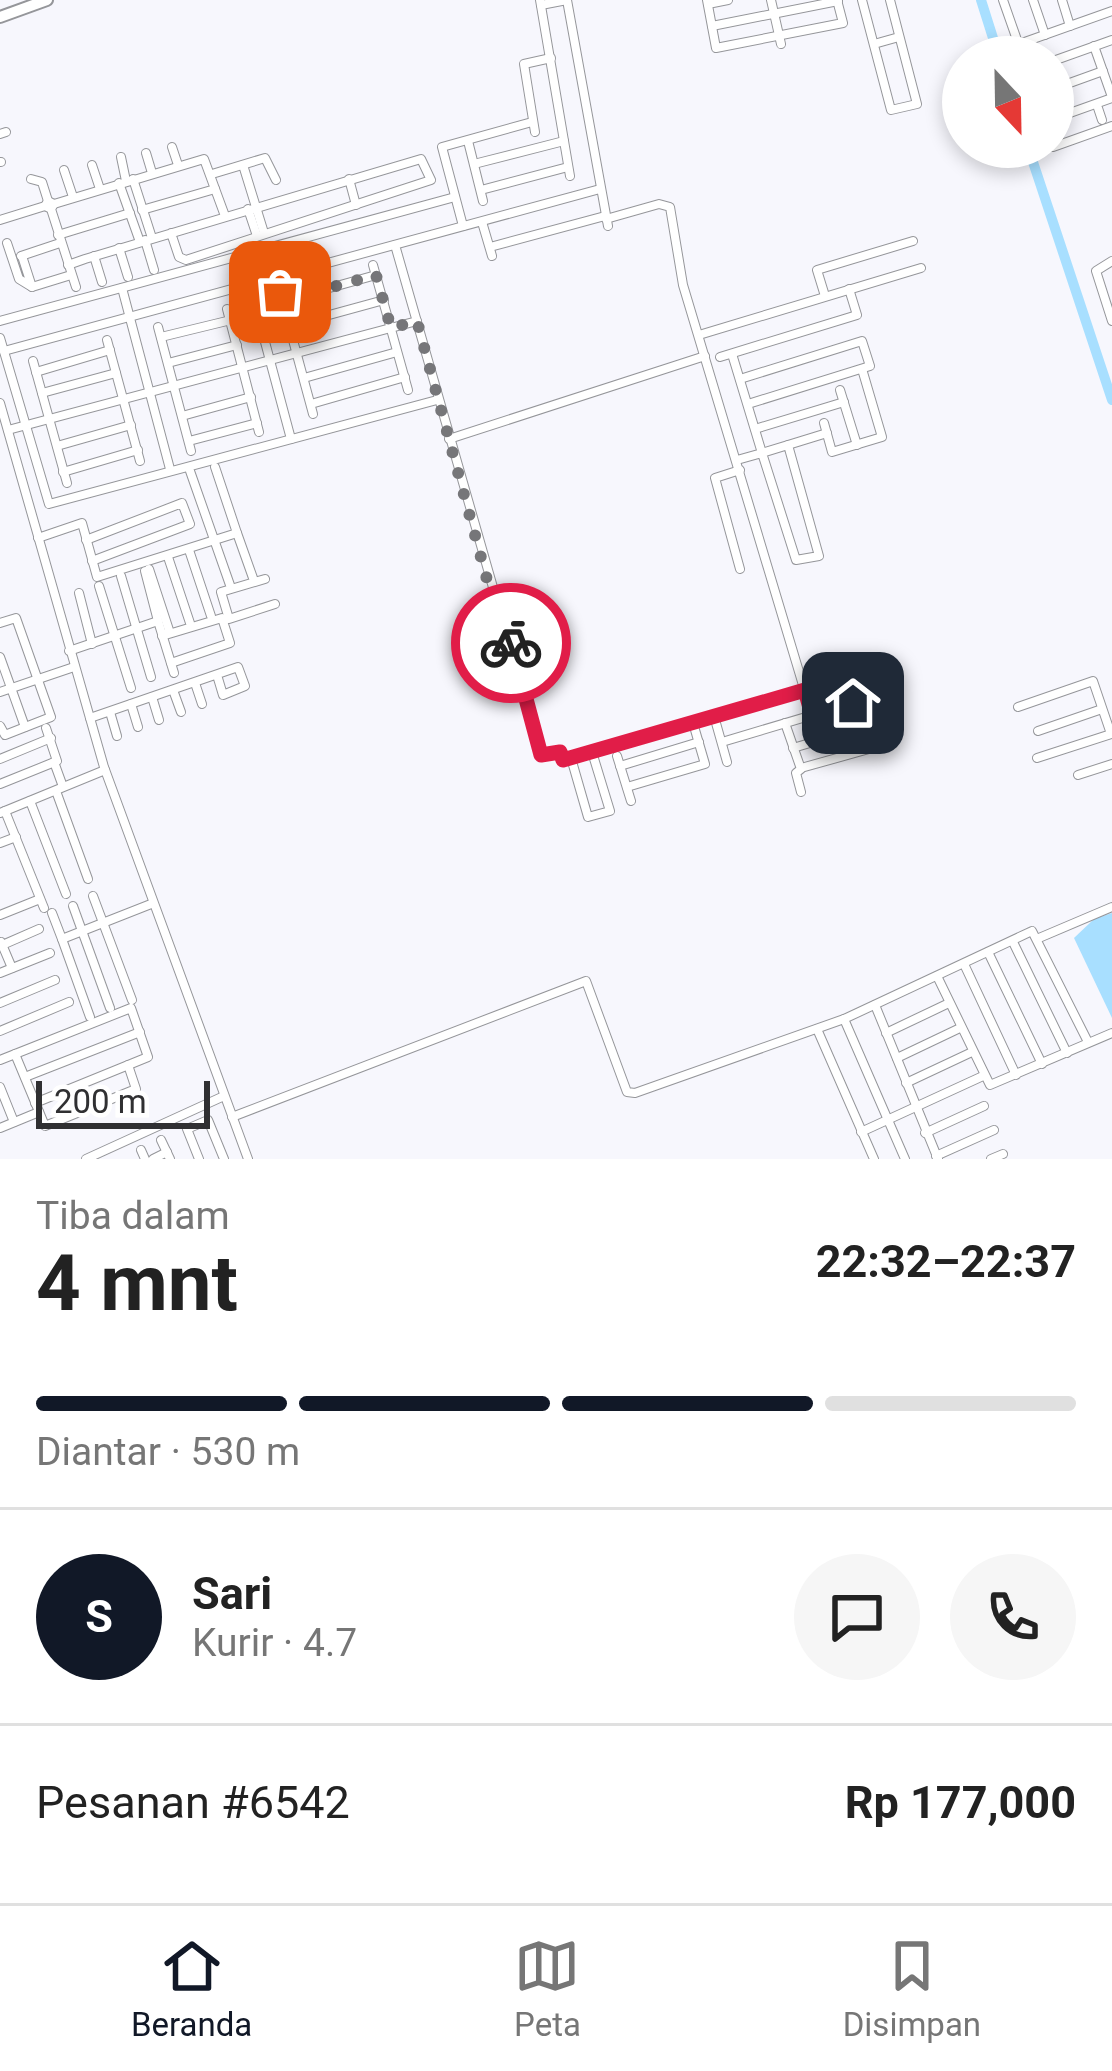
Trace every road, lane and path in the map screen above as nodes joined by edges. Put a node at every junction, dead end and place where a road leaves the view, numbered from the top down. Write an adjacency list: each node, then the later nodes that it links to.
1 (47, 0): 15 (street)
2 (567, 0): 11 (street); 54 (street)
3 (728, 0): 12 (street)
4 (771, 0): 14 (street)
5 (862, 0): 24 (street)
6 (890, 0): 21 (street)
7 (1003, 0): 19 (street)
8 (1033, 0): 18 (street)
9 (1061, 0): 17 (street)
10 (837, 1): 14 (street); 22 (street)
11 (541, 2): 27 (street)
12 (707, 2): 16 (street)
13 (1112, 11): 17 (street)
14 (774, 14): 16 (street); 22 (street)
15 (0, 17)
16 (712, 26): 22 (street)
17 (1070, 26): 18 (street)
18 (1045, 35): 20 (street)
19 (1016, 36)
20 (1042, 36)
21 (899, 37): 24 (street); 24 (street)
22 (780, 40)
23 (1112, 40): 25 (street)
24 (874, 44)
25 (1094, 46): 26 (street); 28 (street)
26 (1074, 53)
27 (550, 58): 35 (street); 36 (street)
28 (1103, 71): 29 (street); 30 (street)
29 (1074, 81)
30 (1112, 97): 31 (street)
31 (1097, 105): 32 (street); 33 (street)
32 (1074, 112)
33 (1102, 120)
34 (1112, 126): 37 (street)
35 (468, 141): 42 (street); 55 (street)
36 (564, 141): 42 (street); 42 (street)
37 (1074, 142)
38 (172, 148): 44 (street)
39 (146, 153): 46 (street)
40 (121, 157): 51 (street)
41 (243, 164): 47 (street); 49 (street); 59 (street)
42 (474, 164)
43 (92, 165): 52 (street)
44 (178, 165): 46 (street); 47 (street)
45 (64, 170): 56 (street)
46 (152, 173): 51 (street)
47 (212, 174): 53 (street)
48 (32, 179): 57 (street)
49 (277, 179)
50 (349, 179): 58 (street); 58 (street); 59 (street)
51 (126, 181): 52 (street); 60 (street); 61 (street)
52 (100, 189): 56 (street)
53 (215, 189): 60 (street); 62 (street)
54 (599, 190): 64 (street); 65 (street)
55 (455, 196): 66 (street); 76 (street)
56 (73, 198): 57 (street)
57 (50, 205): 63 (street); 69 (street)
58 (356, 205): 68 (street)
59 (252, 208): 62 (street); 68 (street)
60 (142, 210): 70 (street)
61 (130, 213): 69 (street); 70 (street)
62 (225, 216): 67 (street)
63 (0, 220)
64 (606, 220): 65 (street); 96 (street)
65 (482, 222): 66 (street)
66 (463, 226): 73 (street)
67 (171, 232): 68 (street); 70 (street)
68 (261, 235)
69 (59, 239): 77 (street); 80 (street)
70 (146, 240): 74 (street); 81 (street)
71 (913, 241): 88 (street)
72 (7, 243): 77 (street)
73 (395, 245): 84 (street); 93 (street)
74 (119, 248): 75 (street); 82 (street)
75 (94, 256): 80 (street); 83 (street)
76 (242, 256): 84 (street); 86 (street)
77 (17, 257): 80 (street)
78 (1112, 261): 90 (street)
79 (920, 268): 87 (street)
80 (70, 270): 85 (street)
81 (154, 270)
82 (128, 277)
83 (103, 282)
84 (250, 284): 91 (street); 105 (street)
85 (76, 286)
86 (122, 288): 91 (street); 92 (street)
87 (849, 289): 88 (street); 102 (street)
88 (825, 296): 96 (street)
89 (384, 300): 94 (street); 94 (street); 95 (street)
90 (1111, 314)
91 (128, 318): 99 (street); 116 (street)
92 (0, 321)
93 (417, 321): 95 (street); 120 (street)
94 (289, 326): 101 (street)
95 (391, 328): 100 (street); 101 (street)
96 (698, 335): 103 (street)
97 (0, 338): 99 (street)
98 (238, 345): 106 (street); 106 (street); 107 (street)
99 (4, 351): 127 (street)
100 (398, 352): 110 (street); 111 (street)
101 (297, 354): 105 (street); 111 (street)
102 (732, 354): 104 (street); 112 (street)
103 (705, 356): 131 (street); 136 (street)
104 (720, 357)
105 (270, 359): 107 (street); 130 (street)
106 (168, 363): 113 (street)
107 (244, 366): 113 (street); 118 (street)
108 (862, 369): 112 (street); 123 (street); 133 (street)
109 (116, 373): 117 (street); 117 (street); 119 (street)
110 (405, 377): 111 (street); 114 (street)
111 (304, 378)
112 (740, 379): 123 (street)
113 (175, 386): 116 (street); 124 (street)
114 (408, 390)
115 (840, 390): 121 (street)
116 (150, 392): 119 (street); 138 (street)
117 (43, 393): 125 (street)
118 (250, 397): 124 (street); 124 (street)
119 (124, 400): 125 (street); 126 (street)
120 (437, 400): 130 (street); 131 (street)
121 (844, 401): 128 (street); 133 (street)
122 (0, 403): 129 (street)
123 (748, 404): 128 (street)
124 (182, 416)
125 (49, 419): 127 (street); 134 (street)
126 (130, 425): 134 (street); 140 (street)
127 (24, 426): 129 (street); 138 (street)
128 (755, 429): 135 (street)
129 (8, 430): 143 (street)
130 (291, 439): 138 (street)
131 (449, 439): 206 (street)
132 (788, 445): 133 (street); 135 (street); 135 (street)
133 (857, 445)
134 (56, 446): 140 (street)
135 (762, 453): 136 (street)
136 (738, 465): 150 (street); 176 (street)
137 (215, 467): 142 (street)
138 (170, 469)
139 (190, 471): 145 (street)
140 (63, 472): 141 (street)
141 (67, 483)
142 (237, 533): 145 (street); 152 (street)
143 (38, 538): 144 (street); 166 (street)
144 (86, 540): 148 (street); 148 (street)
145 (215, 540): 146 (street); 154 (street)
146 (189, 549): 147 (street); 158 (street)
147 (168, 557): 149 (street); 161 (street)
148 (92, 561): 149 (street)
149 (146, 567): 159 (street); 163 (street)
150 (740, 569)
151 (121, 576): 162 (street)
152 (253, 578)
153 (265, 579): 158 (street)
154 (230, 585)
155 (99, 586): 164 (street)
156 (79, 593): 165 (street)
157 (275, 604): 158 (street)
158 (221, 618): 163 (street); 163 (street)
159 (158, 621): 162 (street); 163 (street)
160 (0, 622): 171 (street)
161 (190, 623)
162 (136, 628): 164 (street); 170 (street)
163 (166, 633)
164 (114, 636): 165 (street); 174 (street)
165 (92, 644): 166 (street)
166 (69, 651): 168 (street)
167 (0, 657): 173 (street)
168 (74, 667): 171 (street); 188 (street)
169 (217, 675): 172 (street)
170 (152, 677)
171 (37, 679): 173 (street); 193 (street)
172 (195, 682): 175 (street); 181 (street)
173 (11, 688): 177 (street); 193 (street)
174 (131, 688)
175 (173, 690): 178 (street); 185 (street)
176 (805, 690): 186 (street); 187 (street)
177 (0, 692)
178 (152, 697): 180 (street); 189 (street)
179 (853, 703): 186 (street)
180 (131, 704): 184 (street); 194 (street)
181 (202, 704)
182 (1018, 707): 183 (street)
183 (1102, 709): 197 (street); 199 (street)
184 (110, 712): 188 (street); 198 (street)
185 (181, 712)
186 (812, 715): 191 (street)
187 (714, 716): 190 (street); 202 (street)
188 (90, 718): 213 (street)
189 (159, 720)
190 (693, 722): 201 (street); 205 (street)
191 (785, 723): 202 (street); 203 (street)
192 (0, 726): 193 (street)
193 (25, 727)
194 (138, 727)
195 (864, 727): 203 (street)
196 (46, 728): 200 (street)
197 (1038, 731)
198 (117, 736)
199 (1112, 736): 207 (street)
200 (50, 739): 208 (street); 209 (street)
201 (699, 742): 217 (street); 217 (street)
202 (722, 742): 210 (street)
203 (794, 748): 212 (street)
204 (869, 749): 212 (street)
205 (592, 752): 206 (street); 206 (street)
206 (571, 758)
207 (1037, 758)
208 (0, 760)
209 (54, 762): 215 (street); 216 (street)
210 (727, 762)
211 (1112, 764): 214 (street)
212 (800, 769): 218 (street)
213 (95, 772): 216 (street); 229 (street)
214 (1078, 776)
215 (0, 784)
216 (59, 787): 219 (street); 221 (street); 224 (street)
217 (627, 788): 220 (street)
218 (801, 792)
219 (30, 801): 221 (street); 225 (street)
220 (631, 801)
221 (2, 811): 222 (street)
222 (16, 837): 223 (street); 228 (street)
223 (0, 843)
224 (88, 880)
225 (66, 894)
226 (93, 896): 232 (street)
227 (73, 906): 234 (street)
228 (46, 907): 231 (street); 235 (street)
229 (142, 907): 232 (street); 273 (street)
230 (1112, 907): 236 (street)
231 (0, 915)
232 (103, 922): 234 (street); 246 (street)
233 (39, 929): 238 (street)
234 (82, 931): 235 (street); 251 (street)
235 (62, 938): 252 (street)
236 (1039, 938): 237 (street); 260 (street)
237 (1013, 942): 239 (street); 262 (street)
238 (1, 944): 242 (street)
239 (988, 952): 241 (street); 266 (street)
240 (50, 953): 242 (street)
241 (964, 964): 244 (street); 268 (street)
242 (12, 968): 243 (street)
243 (0, 973)
244 (937, 976): 249 (street); 250 (street)
245 (55, 980): 248 (street)
246 (132, 1000)
247 (69, 1002): 259 (street)
248 (0, 1003)
249 (949, 1003): 254 (street); 257 (street)
250 (875, 1004): 253 (street); 257 (street)
251 (110, 1008)
252 (90, 1016)
253 (844, 1019): 255 (street); 278 (street)
254 (960, 1028): 261 (street); 264 (street)
255 (817, 1029): 277 (street); 282 (street)
256 (140, 1032): 263 (street); 267 (street); 270 (street)
257 (886, 1033): 264 (street)
258 (1112, 1033): 260 (street)
259 (0, 1034)
260 (1088, 1042): 262 (street)
261 (972, 1052): 269 (street); 271 (street)
262 (1067, 1053): 266 (street)
263 (15, 1054): 265 (street); 270 (street)
264 (896, 1058): 271 (street)
265 (0, 1060)
266 (1042, 1064): 268 (street)
267 (128, 1065): 275 (street); 275 (street)
268 (1016, 1075): 269 (street)
269 (983, 1076): 276 (street)
270 (25, 1077): 275 (street)
271 (906, 1083): 276 (street)
272 (0, 1087): 279 (street)
273 (224, 1096): 277 (street); 285 (street)
274 (984, 1106): 283 (street)
275 (37, 1107): 279 (street)
276 (915, 1108): 278 (street); 283 (street)
277 (232, 1117): 293 (street)
278 (886, 1120): 282 (street); 295 (street)
279 (14, 1122): 280 (street)
280 (0, 1128)
281 (994, 1130): 289 (street)
282 (861, 1132): 294 (street)
283 (925, 1133): 289 (street)
284 (161, 1140): 287 (street)
285 (105, 1154): 290 (street)
286 (1003, 1154): 296 (street)
287 (169, 1155): 288 (street)
288 (146, 1156)
289 (937, 1158)
290 (86, 1159)
291 (199, 1159): 292 (street)
292 (224, 1159)
293 (248, 1159)
294 (874, 1159)
295 (905, 1159)
296 (991, 1159)

